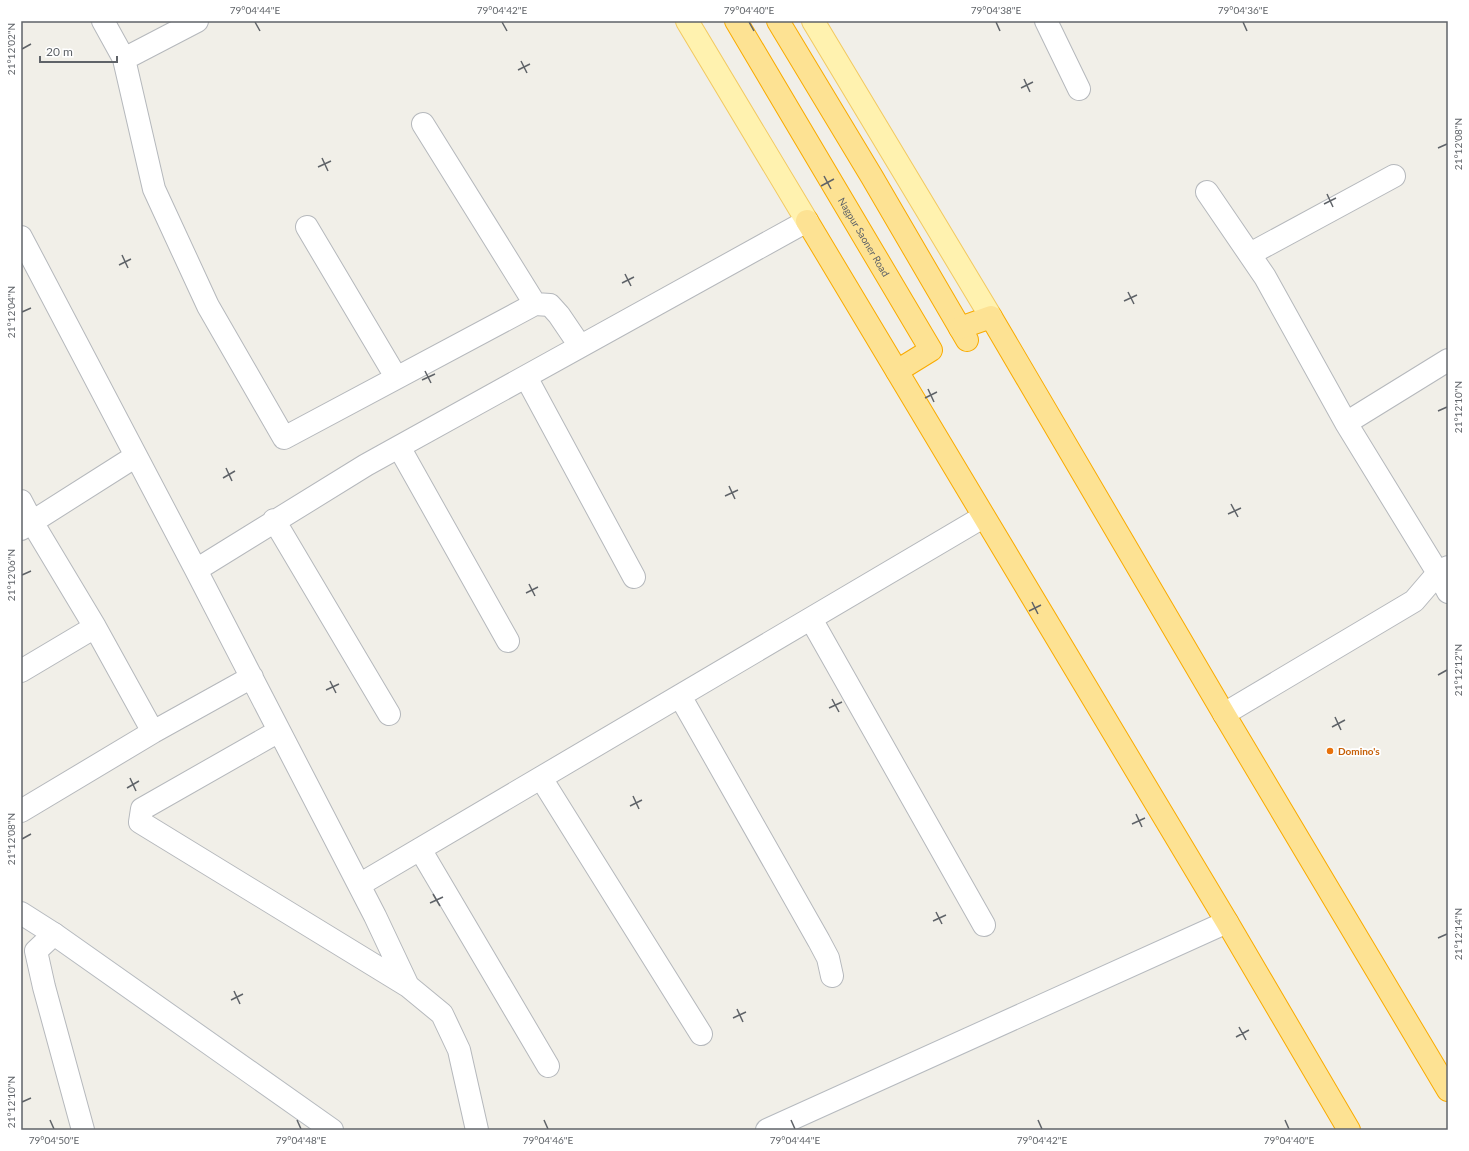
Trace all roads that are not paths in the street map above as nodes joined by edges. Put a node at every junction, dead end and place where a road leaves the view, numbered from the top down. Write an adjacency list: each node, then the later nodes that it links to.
1 (103, 21): 8 (street)
2 (197, 21): 8 (street)
3 (687, 21): 13 (main road)
4 (736, 21): 21 (highway, Nagpur Saoner Road)
5 (778, 21): 18 (highway)
6 (813, 21): 18 (main road)
7 (1046, 21): 9 (street)
8 (124, 59): 22 (street)
9 (1079, 89)
10 (423, 124): 17 (street)
11 (1394, 176): 16 (street)
12 (1207, 192): 16 (street)
13 (807, 221): 19 (street); 21 (highway)
14 (307, 227): 22 (street)
15 (21, 237): 26 (street)
16 (1250, 254): 24 (street)
17 (535, 304): 19 (street); 22 (street)
18 (991, 316): 42 (highway)
19 (580, 346): 23 (street)
20 (1448, 360): 24 (street)
21 (897, 371): 28 (highway)
22 (396, 377)
23 (526, 377): 25 (street); 33 (street)
24 (1346, 423): 32 (street)
25 (399, 447): 29 (street); 37 (street)
26 (136, 456): 30 (street); 31 (street)
27 (21, 501): 30 (street)
28 (983, 517): 35 (street); 50 (highway)
29 (274, 520): 31 (street); 41 (street)
30 (26, 526): 36 (street)
31 (196, 570): 39 (street)
32 (1443, 570): 34 (street); 42 (street)
33 (634, 577)
34 (1448, 592)
35 (811, 619): 40 (street); 51 (street)
36 (95, 627): 38 (street); 44 (street)
37 (508, 641)
38 (21, 671)
39 (252, 677): 43 (street); 44 (street)
40 (680, 696): 45 (street); 53 (street)
41 (389, 714)
42 (1224, 714): 57 (highway)
43 (279, 731): 48 (street); 54 (street)
44 (153, 732): 46 (street)
45 (541, 778): 47 (street); 55 (street)
46 (21, 811)
47 (420, 849): 48 (street); 56 (street)
48 (359, 885): 54 (street)
49 (21, 913): 52 (street)
50 (1227, 922): 61 (street); 62 (highway)
51 (984, 925)
52 (54, 934): 58 (street); 59 (street)
53 (832, 976)
54 (408, 986): 60 (street)
55 (701, 1034)
56 (548, 1066)
57 (1448, 1090)
58 (83, 1130)
59 (332, 1130)
60 (477, 1130)
61 (767, 1130)
62 (1349, 1130)

